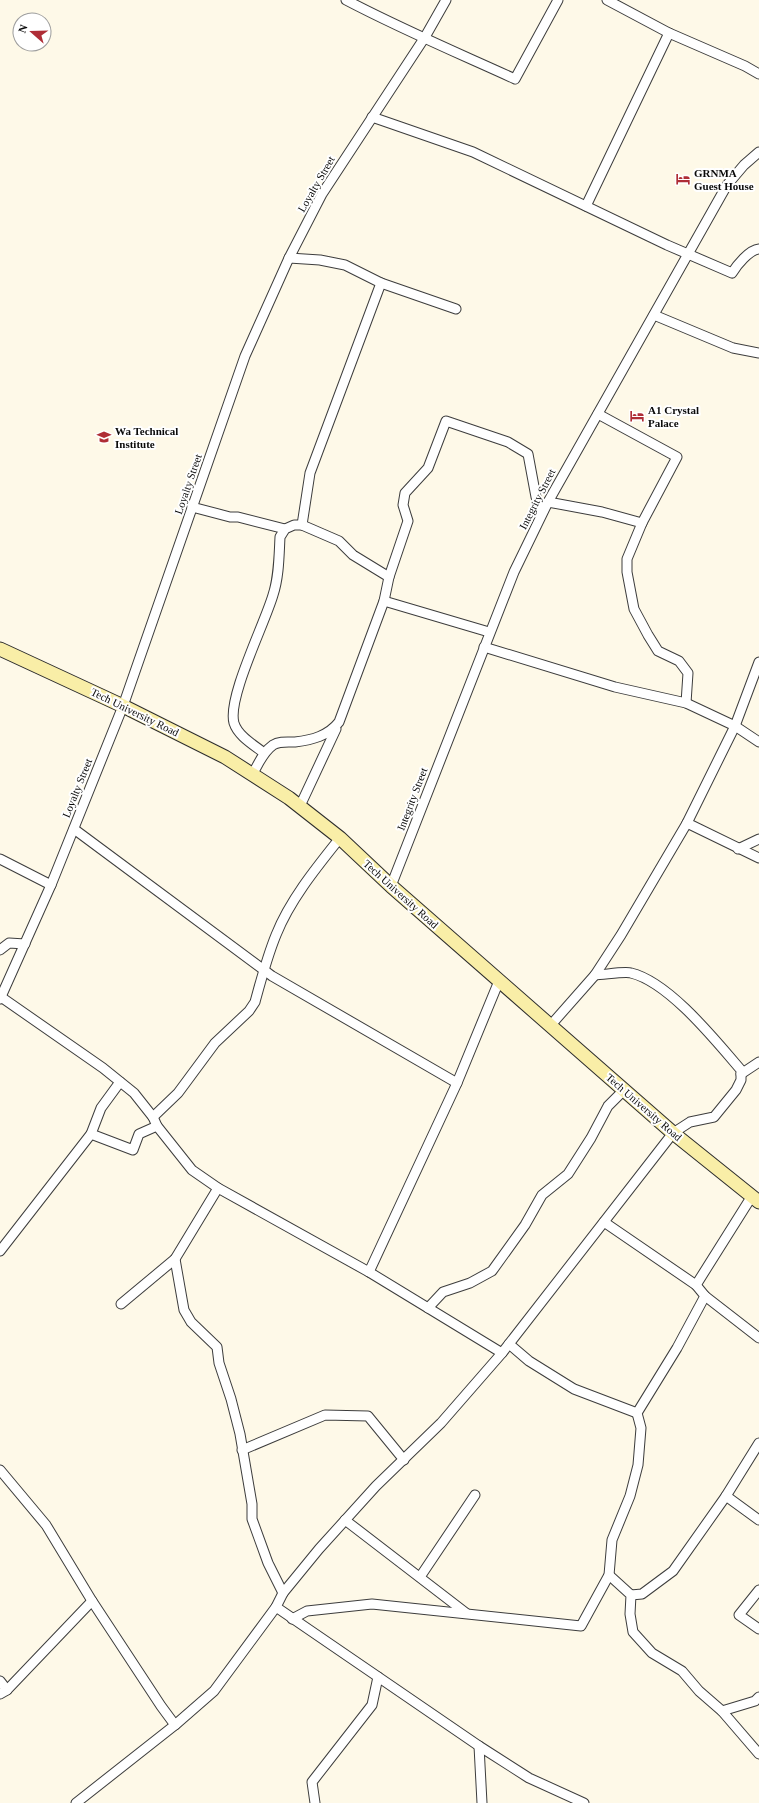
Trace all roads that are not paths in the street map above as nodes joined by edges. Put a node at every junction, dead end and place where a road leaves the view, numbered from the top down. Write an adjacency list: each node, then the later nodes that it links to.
1 (346, 0): 6 (street)
2 (446, 0): 6 (street, Loyalty Street)
3 (558, 0): 6 (street)
4 (607, 0): 5 (street)
5 (669, 32): 7 (street); 10 (street)
6 (425, 37): 8 (street, Loyalty Street)
7 (759, 74)
8 (372, 117): 10 (street); 13 (street, Loyalty Street)
9 (759, 152): 12 (street, Integrity Street)
10 (586, 206): 12 (street)
11 (759, 249): 12 (street)
12 (687, 255): 16 (street, Integrity Street)
13 (289, 258): 14 (street); 20 (street, Loyalty Street)
14 (381, 283): 15 (street); 23 (street)
15 (456, 309)
16 (654, 315): 17 (street); 18 (street, Integrity Street)
17 (759, 353)
18 (598, 414): 19 (street, Integrity Street); 22 (street)
19 (548, 502): 21 (street, Integrity Street); 22 (street)
20 (192, 507): 24 (street); 32 (street, Loyalty Street)
21 (543, 511): 25 (street); 27 (street, Integrity Street)
22 (642, 523): 31 (street)
23 (302, 525): 24 (street); 25 (street)
24 (285, 529): 36 (street)
25 (389, 577): 26 (street)
26 (384, 601): 27 (street); 33 (street)
27 (489, 632): 28 (street, Integrity Street)
28 (484, 647): 31 (street); 47 (street, Integrity Street)
29 (0, 649): 32 (street, Tech University Road)
30 (759, 662): 34 (street)
31 (686, 703): 34 (street)
32 (123, 706): 37 (street, Tech University Road); 40 (street, Loyalty Street)
33 (339, 722): 36 (street); 38 (street)
34 (735, 726): 35 (street); 39 (street)
35 (759, 742)
36 (264, 753): 37 (street)
37 (253, 773): 38 (street, Tech University Road)
38 (300, 806): 41 (street, Tech University Road)
39 (686, 823): 43 (street); 51 (street)
40 (74, 829): 46 (street, Loyalty Street); 50 (street)
41 (340, 838): 47 (street, Tech University Road); 50 (street)
42 (759, 839): 43 (street)
43 (738, 849): 44 (street)
44 (759, 858)
45 (0, 859): 46 (street)
46 (51, 885): 48 (street, Loyalty Street)
47 (391, 886): 52 (street, Tech University Road)
48 (25, 944): 49 (street); 53 (street, Loyalty Street)
49 (0, 950)
50 (264, 970): 58 (street); 60 (street)
51 (595, 975): 54 (street); 56 (street)
52 (499, 981): 54 (street, Tech University Road); 58 (street)
53 (1, 998): 57 (street)
54 (550, 1026): 59 (street, Tech University Road)
55 (756, 1067): 56 (street)
56 (741, 1074): 62 (street)
57 (120, 1082): 60 (street); 63 (street)
58 (457, 1083): 69 (street)
59 (624, 1090): 62 (street, Tech University Road); 73 (street)
60 (153, 1116): 61 (street)
61 (157, 1126): 63 (street); 64 (street)
62 (673, 1133): 65 (street, Tech University Road); 66 (street)
63 (91, 1134): 67 (street)
64 (218, 1188): 68 (street); 69 (street)
65 (756, 1199): 70 (street)
66 (604, 1222): 70 (street); 75 (street)
67 (0, 1251)
68 (175, 1259): 72 (street); 79 (street)
69 (369, 1272): 73 (street)
70 (696, 1285): 71 (street)
71 (705, 1296): 74 (street); 77 (street)
72 (121, 1304)
73 (428, 1308): 76 (street)
74 (759, 1338)
75 (509, 1344): 76 (street); 77 (street)
76 (502, 1353): 80 (street)
77 (637, 1413): 86 (street)
78 (759, 1443): 83 (street)
79 (242, 1450): 80 (street); 89 (street)
80 (404, 1460): 84 (street)
81 (0, 1470): 91 (street)
82 (475, 1495): 87 (street)
83 (726, 1496): 85 (street); 90 (street)
84 (345, 1520): 87 (street); 89 (street)
85 (759, 1520)
86 (609, 1576): 90 (street); 93 (street)
87 (420, 1577): 93 (street)
88 (759, 1590): 95 (street)
89 (283, 1593): 92 (street)
90 (631, 1594): 100 (street)
91 (92, 1601): 98 (street); 101 (street)
92 (276, 1607): 94 (street); 101 (street)
93 (466, 1613): 94 (street)
94 (292, 1619): 96 (street)
95 (759, 1629)
96 (378, 1677): 102 (street); 105 (street)
97 (0, 1682): 98 (street)
98 (3, 1692)
99 (759, 1697): 100 (street)
100 (722, 1710): 103 (street)
101 (175, 1724): 104 (street)
102 (479, 1746): 106 (street); 107 (street)
103 (759, 1754)
104 (76, 1803)
105 (315, 1803)
106 (482, 1803)
107 (584, 1803)

